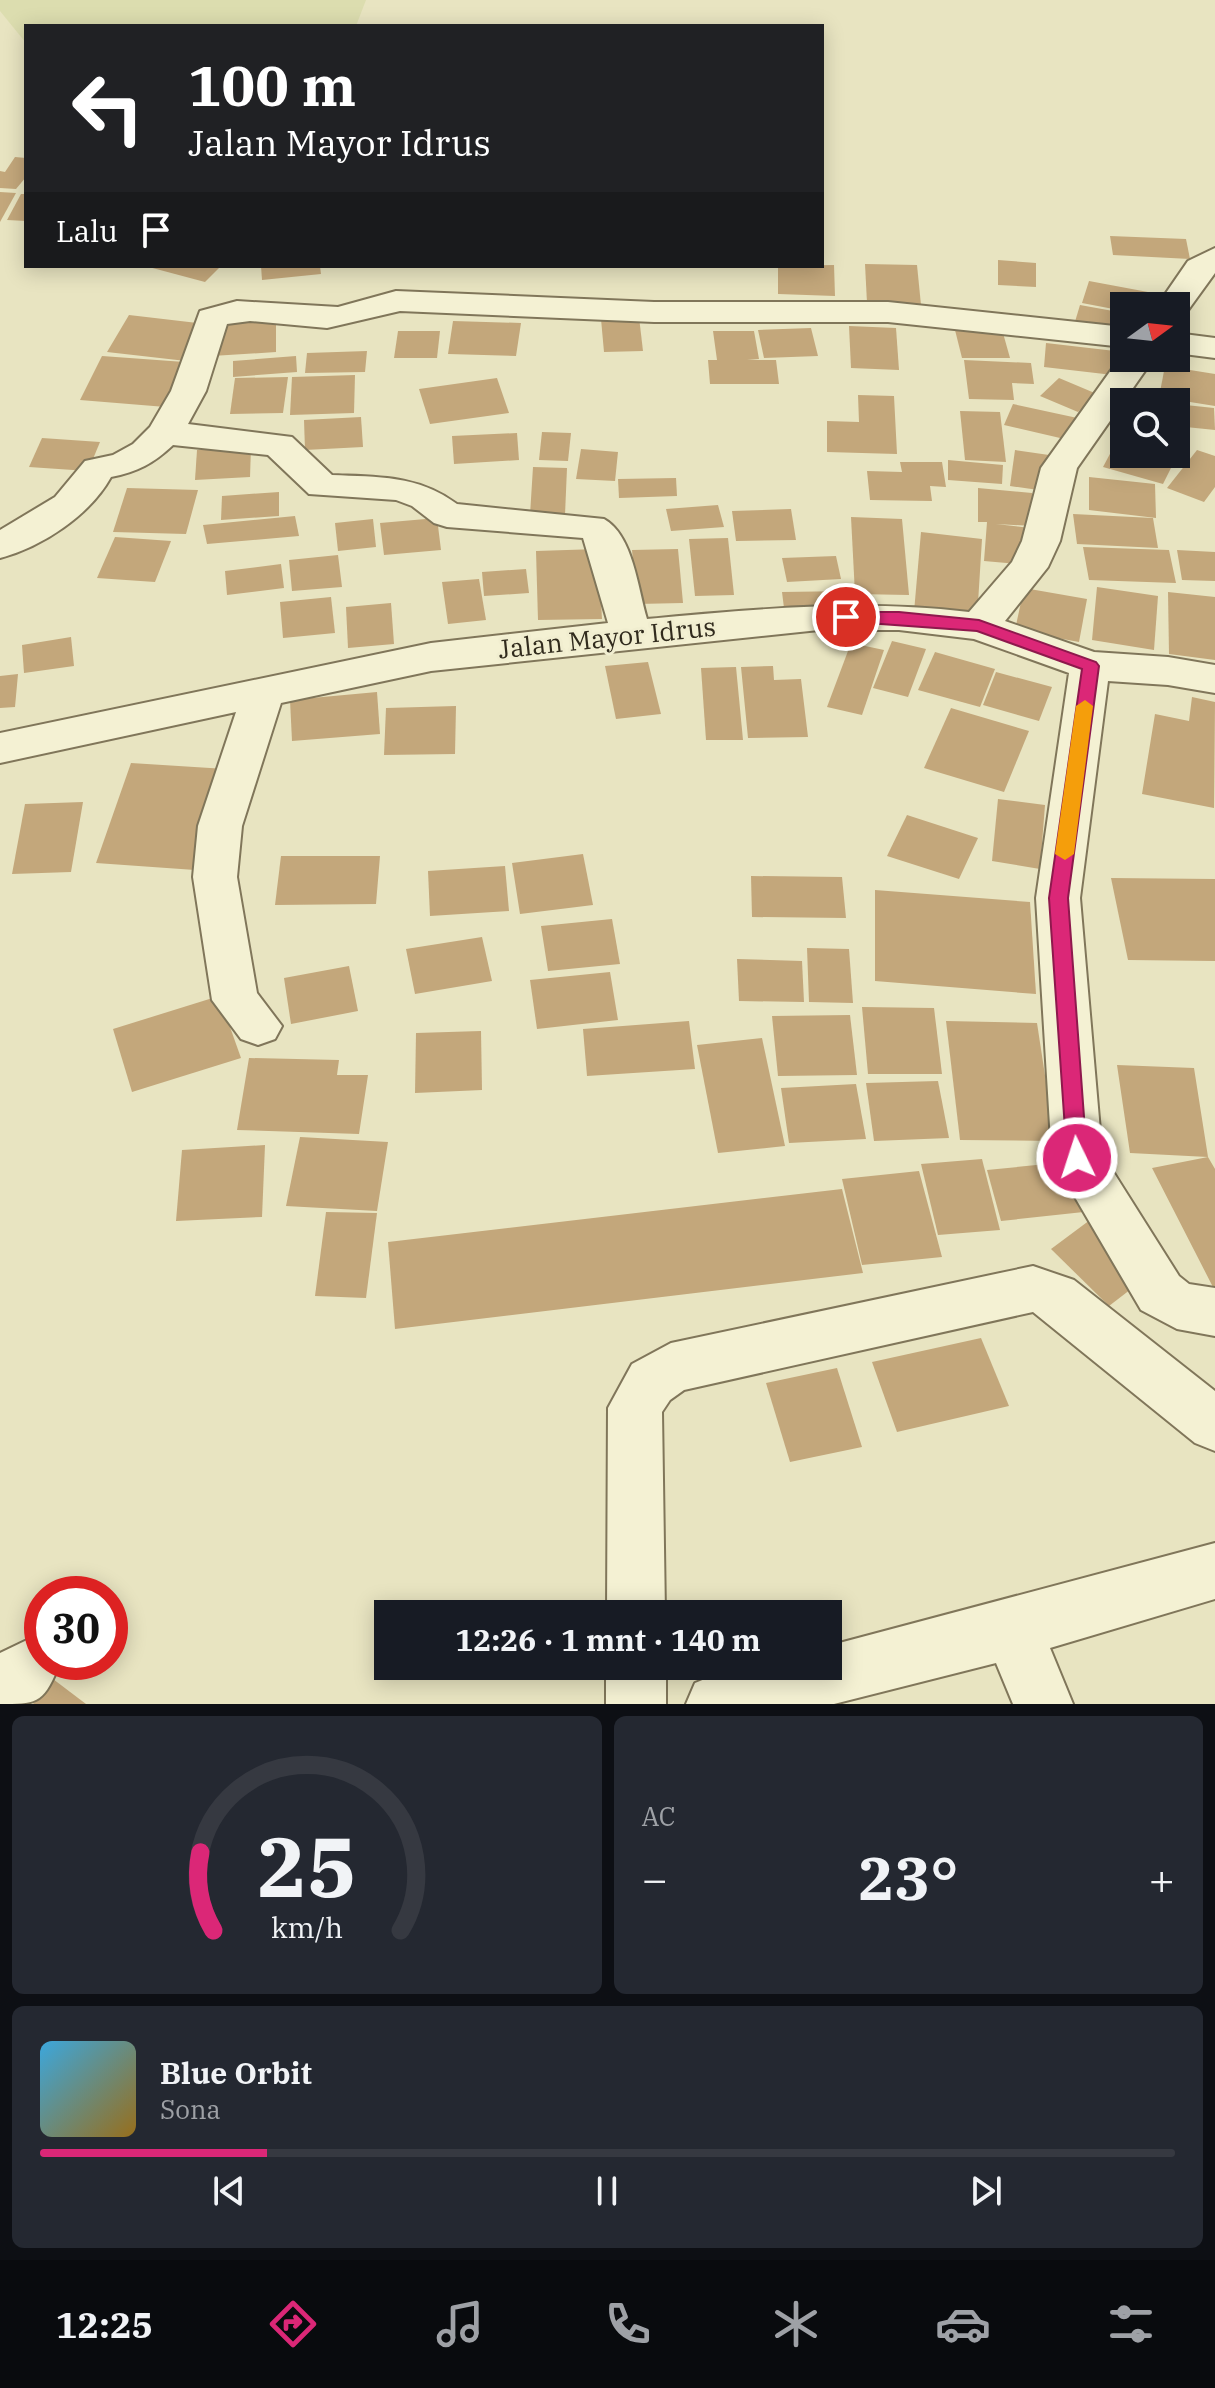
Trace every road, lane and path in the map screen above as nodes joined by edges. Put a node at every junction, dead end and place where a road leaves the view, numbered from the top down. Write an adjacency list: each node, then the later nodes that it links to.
1 (1215, 258): 2 (street)
2 (1184, 292)
3 (1110, 336): 7 (street)
4 (1190, 345): 5 (street)
5 (1215, 348)
6 (1127, 372): 9 (street)
7 (166, 433): 8 (street); 10 (street)
8 (0, 546)
9 (979, 626): 10 (street, Jalan Mayor Idrus); 11 (street, Jalan Mayor Idrus)
10 (631, 634): 13 (street, Jalan Mayor Idrus)
11 (1090, 666): 12 (street, Jalan Mayor Idrus); 16 (street)
12 (1215, 679)
13 (264, 691): 14 (street, Jalan Mayor Idrus); 15 (street)
14 (0, 748)
15 (258, 1026)
16 (1215, 1312)
17 (1215, 1425): 19 (street)
18 (1215, 1571): 20 (street)
19 (636, 1600)
20 (1012, 1629): 23 (street); 24 (street)
21 (636, 1680): 22 (street)
22 (636, 1704)
23 (716, 1704)
24 (1043, 1704)

